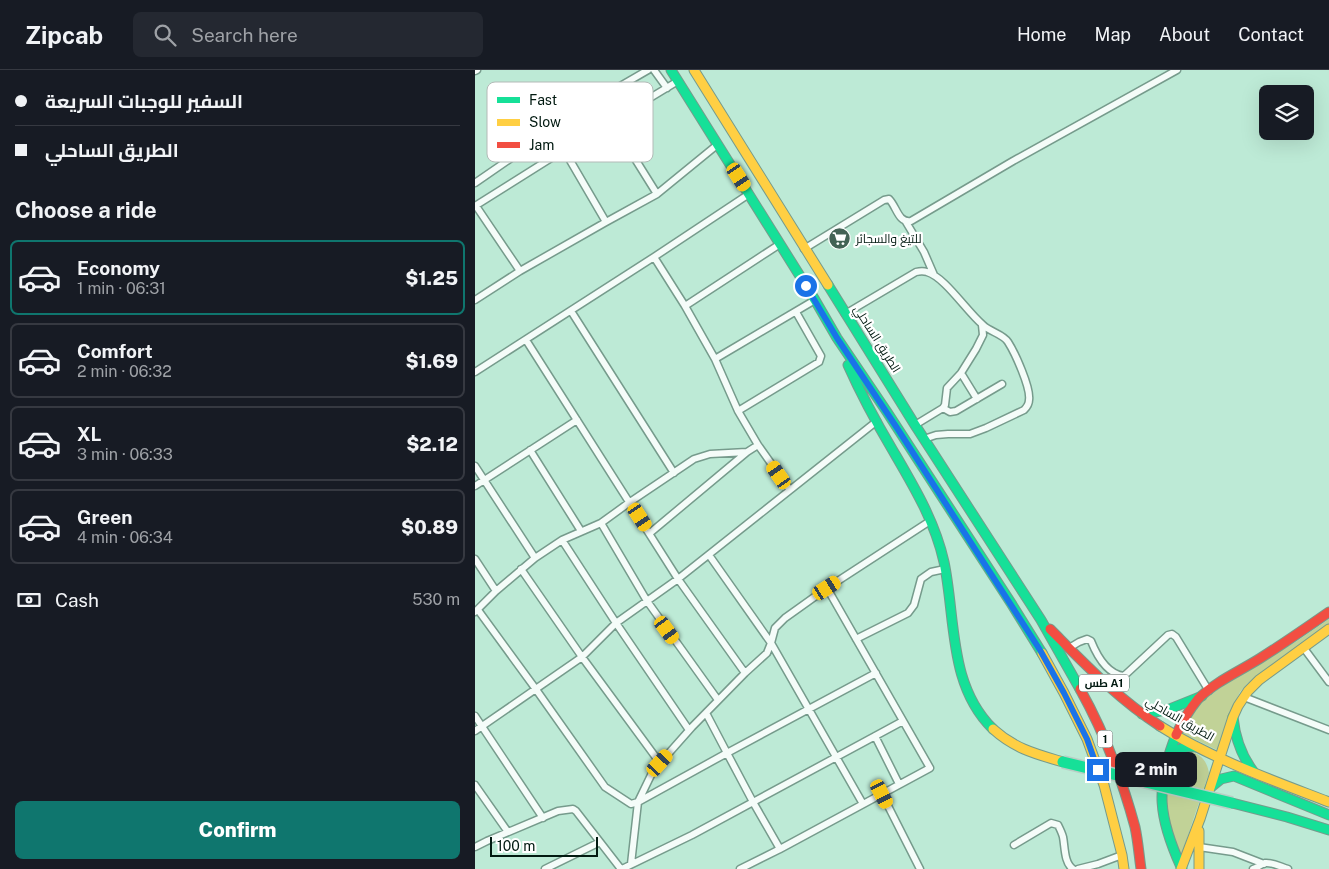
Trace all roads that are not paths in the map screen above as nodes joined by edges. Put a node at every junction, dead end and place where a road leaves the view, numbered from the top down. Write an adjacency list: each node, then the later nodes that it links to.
1 (648, 70): 7 (street)
2 (654, 70): 8 (street)
3 (671, 70): 6 (main road)
4 (693, 70): 22 (main road, الطريق الساحلي / طس A1)
5 (1177, 70): 20 (street)
6 (678, 81): 8 (street); 10 (main road)
7 (627, 82)
8 (667, 88): 9 (street)
9 (653, 97)
10 (717, 145): 16 (street); 17 (main road)
11 (503, 162): 15 (street)
12 (545, 162): 18 (street)
13 (571, 162): 19 (street)
14 (637, 162): 16 (street)
15 (476, 180)
16 (657, 194): 19 (street)
17 (749, 194): 21 (main road); 23 (street)
18 (475, 206): 24 (street)
19 (606, 222): 24 (street)
20 (906, 222): 22 (street); 25 (street)
21 (780, 244): 27 (main road); 28 (street)
22 (804, 250): 31 (main road, الطريق الساحلي / طس A1)
23 (655, 257): 28 (street); 29 (street)
24 (520, 271): 26 (street)
25 (934, 275): 31 (street); 32 (street)
26 (475, 300)
27 (815, 300): 30 (street); 33 (main road)
28 (685, 306): 35 (street)
29 (571, 311): 34 (street); 50 (street)
30 (795, 312): 35 (street); 41 (street)
31 (845, 314): 44 (main road, الطريق الساحلي / طس A1)
32 (982, 325): 37 (street); 45 (street)
33 (837, 338): 43 (main road); 123 (main road, 1)
34 (526, 340): 36 (street); 42 (street)
35 (715, 359): 41 (street)
36 (475, 372)
37 (961, 373): 39 (street); 40 (street)
38 (1002, 384): 39 (street)
39 (977, 398): 40 (street)
40 (943, 408): 44 (street)
41 (738, 411): 46 (street)
42 (577, 420): 47 (street); 54 (street)
43 (877, 421): 53 (street); 55 (main road)
44 (915, 426): 45 (main road, الطريق الساحلي / طس A1)
45 (924, 439): 71 (main road, الطريق الساحلي / طس A1)
46 (758, 445): 48 (street); 53 (street)
47 (530, 450): 51 (street); 57 (street)
48 (747, 452): 50 (street); 58 (street)
49 (475, 466): 51 (street)
50 (674, 473): 54 (street)
51 (484, 480): 52 (street); 61 (street)
52 (475, 486)
53 (790, 490): 60 (street)
54 (630, 502): 56 (street); 58 (street)
55 (930, 521): 63 (main road); 66 (street)
56 (601, 523): 57 (street); 68 (street)
57 (581, 531): 59 (street)
58 (650, 533): 65 (street)
59 (562, 540): 61 (street); 72 (street)
60 (709, 555): 65 (street); 75 (street)
61 (535, 558): 64 (street)
62 (475, 560): 67 (street)
63 (945, 569): 74 (street); 116 (main road, bridge)
64 (521, 570): 67 (street); 78 (street)
65 (678, 579): 68 (street); 79 (street)
66 (827, 588): 74 (street); 75 (street)
67 (496, 591): 69 (street)
68 (647, 601): 72 (street); 85 (street)
69 (476, 611): 82 (street)
70 (1329, 612): 83 (main road)
71 (1041, 620): 76 (main road, الطريق الساحلي / طس A1); 133 (main road, الطريق الساحلي / 1)
72 (616, 623): 78 (street); 93 (street)
73 (1329, 628): 77 (main road)
74 (857, 639): 80 (street)
75 (771, 643): 79 (street); 86 (street)
76 (1069, 648): 83 (street); 88 (main road, الطريق الساحلي / طس A1)
77 (1303, 648): 81 (street); 84 (main road)
78 (582, 657): 82 (street); 103 (street)
79 (745, 673): 85 (street)
80 (876, 673): 86 (street); 91 (street)
81 (1329, 682)
82 (535, 688): 92 (street); 109 (street)
83 (1205, 693): 88 (main road); 96 (main road)
84 (1244, 697): 90 (main road); 94 (street)
85 (718, 700): 87 (street)
86 (809, 709): 99 (street); 100 (street)
87 (706, 713): 93 (street); 99 (street)
88 (1142, 714): 96 (main road, الطريق الساحلي / طس A1)
89 (475, 716): 92 (street)
90 (1233, 717): 102 (main road); 104 (main road)
91 (903, 720): 97 (street); 105 (street)
92 (482, 726): 95 (street); 114 (street)
93 (689, 730): 103 (street)
94 (1329, 730)
95 (475, 731)
96 (1176, 735): 98 (main road, الطريق الساحلي / طس A1); 101 (main road)
97 (875, 736): 100 (street); 105 (street)
98 (1201, 748): 101 (main road); 102 (main road, الطريق الساحلي / طس A1)
99 (727, 752): 109 (street); 110 (street)
100 (836, 757): 110 (street); 112 (street)
101 (1168, 757): 134 (main road)
102 (1220, 757): 104 (main road, الطريق الساحلي / طس A1); 107 (main road)
103 (660, 763): 109 (street)
104 (1254, 773): 111 (main road, الطريق الساحلي / طس A1)
105 (899, 784): 108 (street)
106 (475, 785): 117 (street)
107 (1210, 788): 113 (main road); 115 (main road)
108 (882, 794): 112 (street); 129 (street)
109 (638, 802): 124 (street)
110 (753, 802): 122 (street); 124 (street)
111 (1329, 802)
112 (863, 804): 122 (street)
113 (1329, 815)
114 (543, 818): 117 (street); 118 (street)
115 (1200, 819): 121 (main road); 134 (main road)
116 (1329, 830)
117 (508, 832): 120 (street)
118 (600, 842): 126 (street); 127 (street)
119 (1013, 845): 130 (street)
120 (475, 847)
121 (1199, 847): 125 (street); 135 (main road)
122 (780, 849): 128 (street)
123 (1122, 855): 131 (street); 132 (main road, 1)
124 (631, 864): 127 (street)
125 (1264, 864): 136 (street); 137 (street)
126 (545, 869)
127 (622, 869)
128 (741, 869)
129 (920, 869)
130 (1073, 869)
131 (1078, 869)
132 (1124, 869)
133 (1141, 869)
134 (1182, 869)
135 (1199, 869)
136 (1253, 869)
137 (1288, 869)

